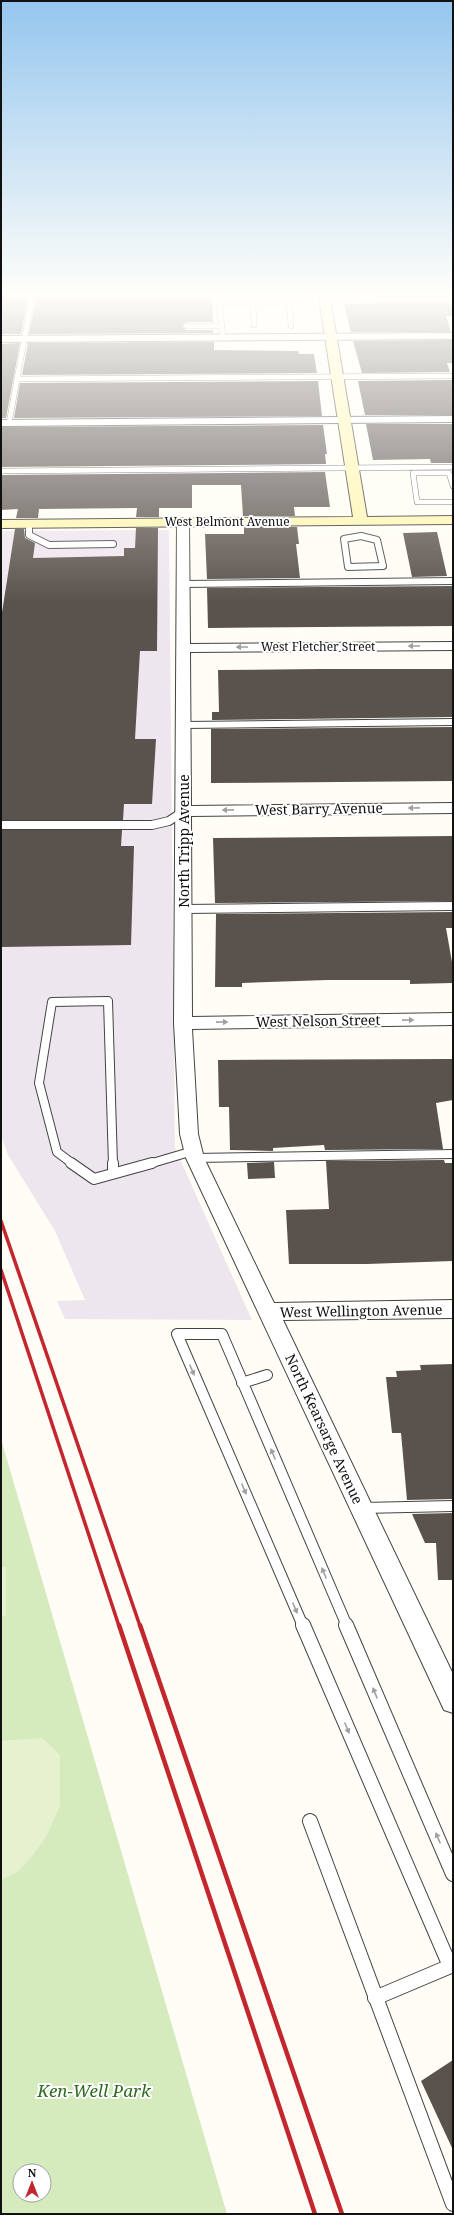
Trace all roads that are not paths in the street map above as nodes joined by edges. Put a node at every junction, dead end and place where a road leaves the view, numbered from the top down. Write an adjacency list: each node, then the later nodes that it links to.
1 (13, 395): 5 (lane)
2 (340, 395): 3 (street)
3 (344, 420): 4 (street); 5 (street); 7 (street)
4 (453, 420)
5 (5, 423)
6 (453, 467): 7 (lane)
7 (352, 468): 8 (lane); 13 (street)
8 (1, 471)
9 (451, 473): 10 (lane); 11 (lane)
10 (453, 486)
11 (453, 502)
12 (453, 520): 13 (street, West Belmont Avenue)
13 (361, 521): 14 (street, West Belmont Avenue); 17 (lane)
14 (182, 522): 16 (street, West Belmont Avenue); 20 (street, North Tripp Avenue)
15 (1, 524): 16 (street, West Belmont Avenue)
16 (29, 524): 18 (lane)
17 (361, 536): 17 (lane)
18 (113, 544)
19 (453, 580): 20 (lane)
20 (182, 584): 22 (street, North Tripp Avenue)
21 (453, 646): 22 (street, West Fletcher Street, one-way to 22)
22 (183, 648): 24 (street, North Tripp Avenue)
23 (453, 722): 24 (lane)
24 (184, 725): 26 (street, North Tripp Avenue)
25 (453, 808): 26 (street, West Barry Avenue, one-way to 26)
26 (184, 811): 27 (lane); 29 (street, North Tripp Avenue)
27 (1, 825)
28 (453, 906): 29 (lane)
29 (184, 909): 31 (street, North Tripp Avenue)
30 (453, 1019): 31 (street, West Nelson Street, one-way to 30)
31 (183, 1023): 32 (street, North Tripp Avenue)
32 (194, 1154): 33 (lane); 34 (lane); 36 (street, North Kearsarge Avenue)
33 (453, 1154)
34 (113, 1173): 34 (lane)
35 (453, 1310): 36 (street, West Wellington Avenue)
36 (268, 1312): 40 (street, North Kearsarge Avenue)
37 (267, 1375): 38 (lane)
38 (242, 1383): 43 (lane, one-way to 38); 44 (lane, one-way to 44)
39 (453, 1506): 40 (lane)
40 (361, 1508): 41 (street, North Kearsarge Avenue)
41 (453, 1701)
42 (310, 1821): 45 (lane)
43 (453, 1874)
44 (451, 1966): 45 (lane)
45 (375, 1998): 46 (lane)
46 (453, 2204)

